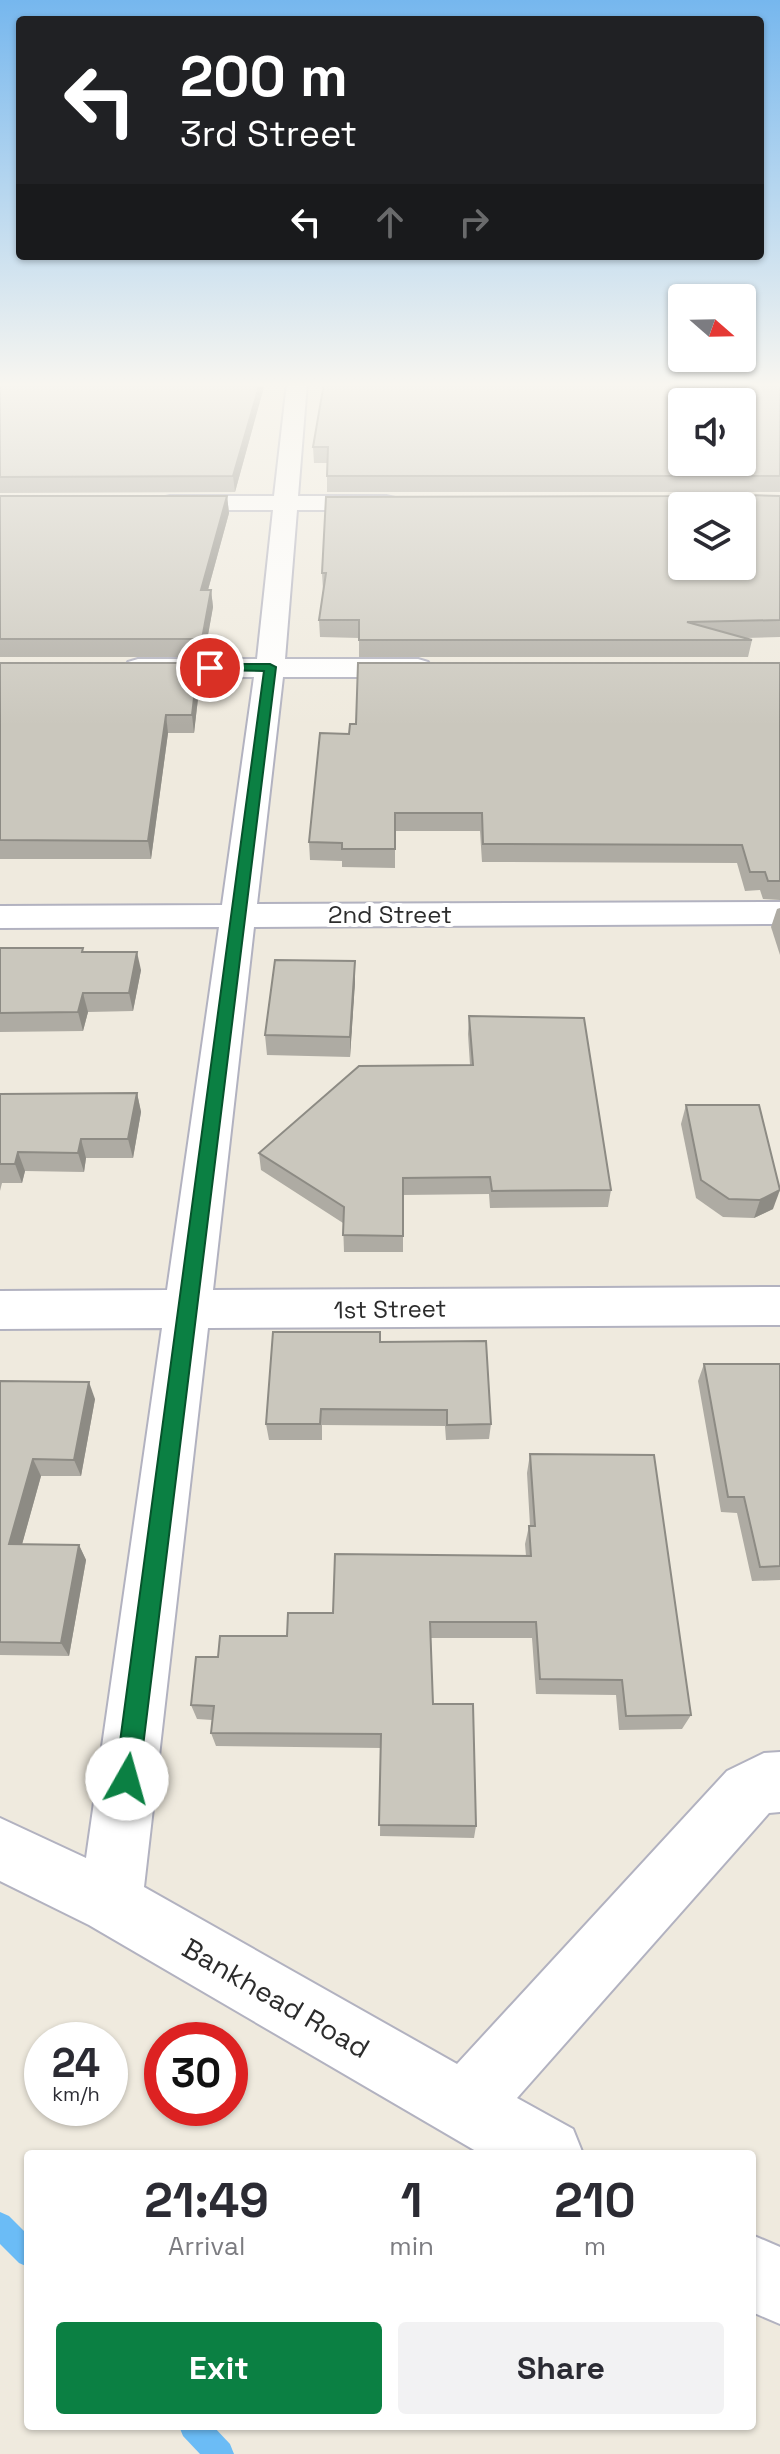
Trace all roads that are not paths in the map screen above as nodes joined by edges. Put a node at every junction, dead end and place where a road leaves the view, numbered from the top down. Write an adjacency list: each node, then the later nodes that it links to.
1 (285, 498): 3 (street)
2 (142, 503): 3 (street)
3 (284, 503): 4 (street); 5 (street)
4 (412, 503)
5 (270, 667): 6 (street); 7 (street); 9 (street)
6 (111, 668)
7 (443, 668)
8 (780, 913): 9 (street, 2nd Street)
9 (238, 915): 10 (street, 2nd Street); 13 (street)
10 (0, 917)
11 (780, 1306): 13 (street, 1st Street)
12 (0, 1310): 13 (street, 1st Street)
13 (187, 1311): 16 (street)
14 (780, 1782): 17 (street)
15 (0, 1849): 16 (street, Bankhead Road)
16 (111, 1903): 17 (street, Bankhead Road)
17 (464, 2106): 18 (street, Bankhead Road)
18 (541, 2150)
19 (756, 2273): 20 (street)
20 (780, 2287)

